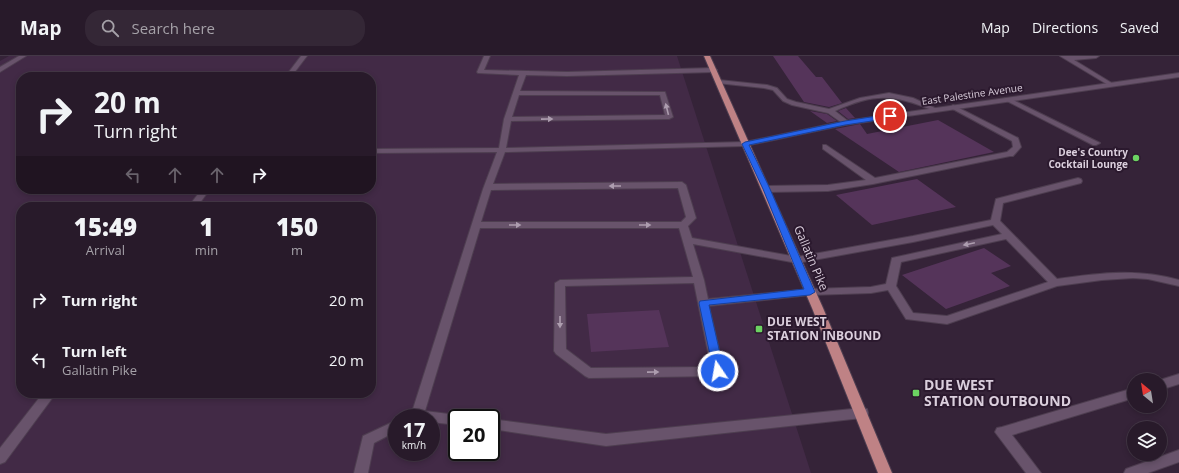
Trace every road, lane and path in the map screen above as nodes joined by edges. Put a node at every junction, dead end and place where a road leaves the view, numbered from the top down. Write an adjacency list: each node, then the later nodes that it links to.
1 (22, 56): 7 (street)
2 (304, 56): 9 (street)
3 (487, 56): 10 (street)
4 (707, 56): 8 (main road, Gallatin Pike)
5 (1096, 56): 6 (street)
6 (1066, 57): 13 (street)
7 (0, 70)
8 (714, 70): 10 (street); 12 (main road, Gallatin Pike)
9 (292, 72)
10 (523, 73): 14 (street)
11 (1179, 75): 13 (street, East Palestine Avenue)
12 (719, 82): 18 (street); 22 (main road, Gallatin Pike)
13 (1112, 85): 15 (street, East Palestine Avenue)
14 (517, 93): 19 (street); 19 (street, one-way to 14)
15 (1007, 99): 16 (street, East Palestine Avenue); 21 (street)
16 (953, 107): 17 (street, East Palestine Avenue); 27 (street)
17 (934, 109): 18 (street); 20 (street, East Palestine Avenue)
18 (830, 112): 20 (street)
19 (508, 119): 24 (street)
20 (845, 123): 22 (street, East Palestine Avenue)
21 (1096, 143)
22 (745, 144): 24 (street, East Palestine Avenue); 29 (main road, Gallatin Pike)
23 (826, 147): 27 (street)
24 (502, 150): 25 (street, East Palestine Avenue); 28 (street)
25 (376, 151)
26 (1078, 181): 32 (street)
27 (873, 182): 29 (street)
28 (488, 186): 33 (street); 34 (street, one-way to 28)
29 (767, 189): 37 (main road, Gallatin Pike)
30 (202, 194): 31 (street)
31 (196, 202)
32 (994, 222): 35 (street); 37 (street)
33 (476, 225): 34 (street, one-way to 34); 48 (street)
34 (683, 225): 36 (street)
35 (1007, 236): 39 (street); 41 (street, one-way to 41)
36 (688, 240): 37 (street); 38 (street)
37 (797, 260): 42 (main road, Gallatin Pike)
38 (699, 280): 43 (street); 43 (street, one-way to 43)
39 (1055, 283): 40 (street); 41 (street)
40 (1179, 283)
41 (891, 286): 42 (street)
42 (810, 292): 43 (street); 49 (main road, Gallatin Pike)
43 (703, 303)
44 (1179, 379): 45 (street)
45 (1167, 383)
46 (1127, 395): 56 (street)
47 (46, 398): 53 (street)
48 (416, 409)
49 (862, 413): 50 (street); 55 (main road, Gallatin Pike)
50 (500, 425)
51 (388, 430): 54 (street)
52 (1179, 456): 57 (street)
53 (0, 458)
54 (361, 473)
55 (885, 473)
56 (1034, 473)
57 (1131, 473)

